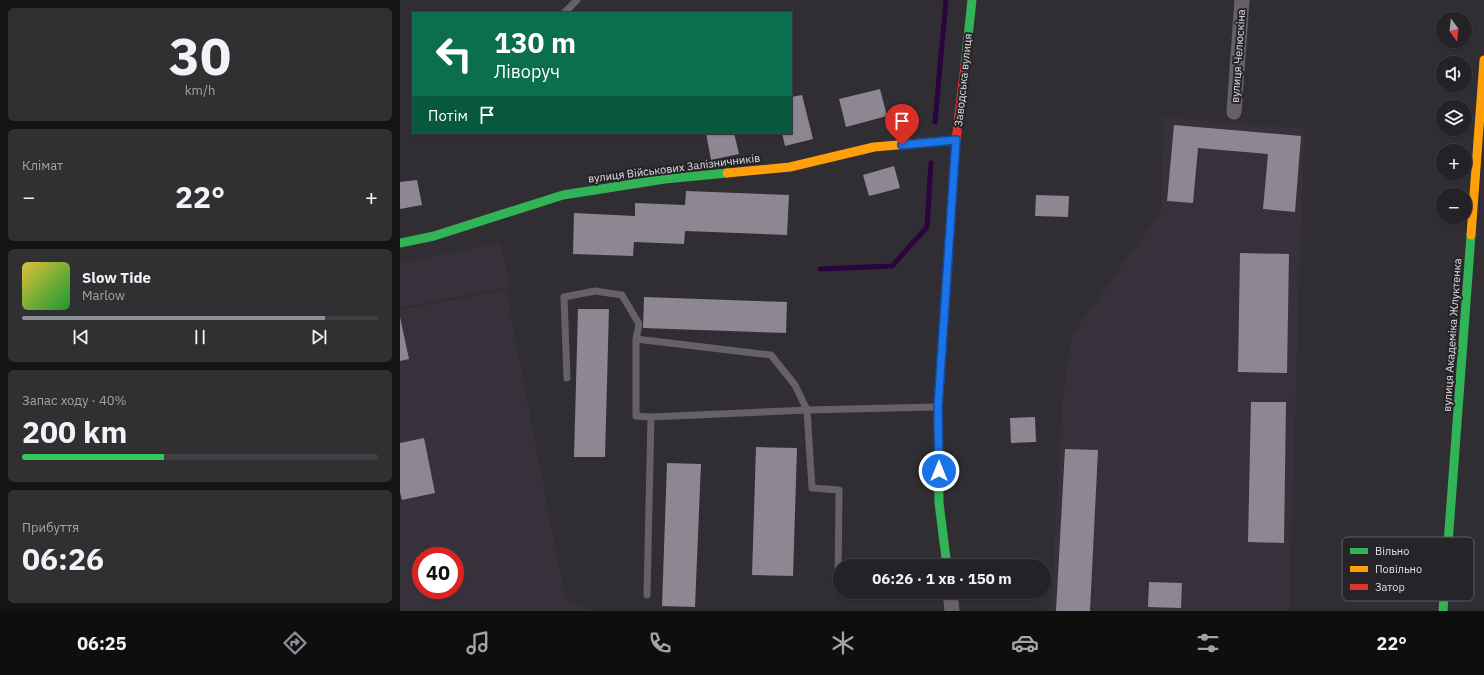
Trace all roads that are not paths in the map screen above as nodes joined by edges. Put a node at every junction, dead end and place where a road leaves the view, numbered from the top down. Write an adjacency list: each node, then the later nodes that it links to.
1 (577, 0): 4 (lane)
2 (972, 0): 7 (street, Заводська вулиця)
3 (1242, 0): 6 (street, вулиця Челюскіна)
4 (565, 12)
5 (1484, 60): 14 (street, вулиця Академіка Жлуктенка)
6 (1234, 112)
7 (956, 140): 8 (street, вулиця Військових Залізничників); 11 (street, Заводська вулиця)
8 (400, 243)
9 (636, 339): 10 (lane); 12 (lane); 13 (lane)
10 (567, 378)
11 (938, 407): 12 (lane); 16 (street, Заводська вулиця)
12 (807, 410): 13 (lane); 15 (lane)
13 (651, 417): 17 (lane)
14 (1449, 537)
15 (838, 559)
16 (946, 559)
17 (647, 595)
18 (951, 599): 20 (street)
19 (1444, 601): 21 (street, вулиця Академіка Жлуктенка)
20 (952, 611)
21 (1443, 611)

